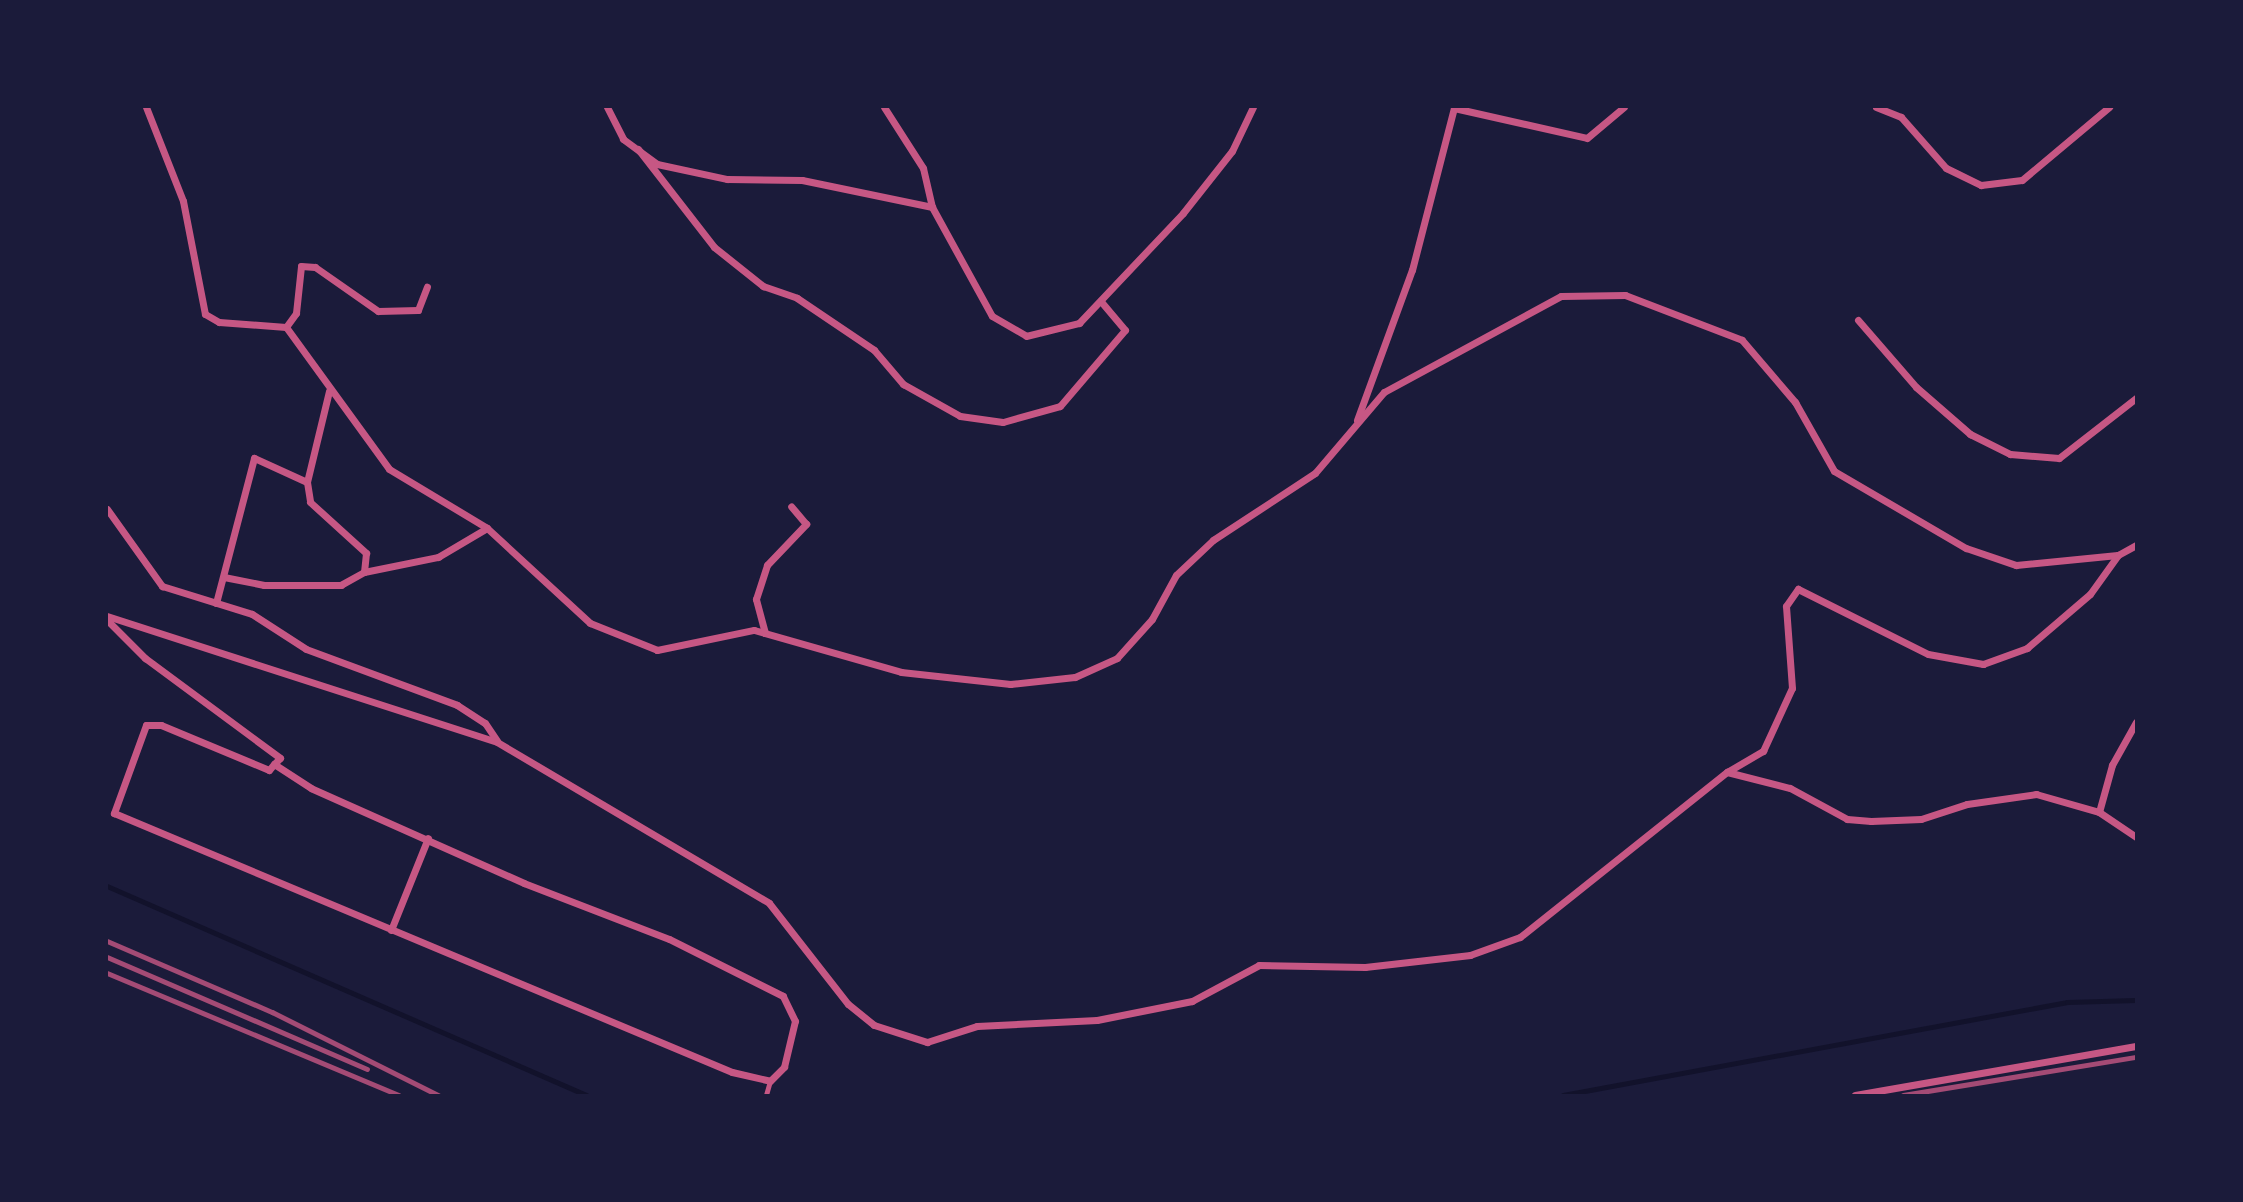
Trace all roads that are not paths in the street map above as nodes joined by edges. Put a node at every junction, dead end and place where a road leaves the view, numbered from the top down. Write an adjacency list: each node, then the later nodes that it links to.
1 (146, 107): 13 (street)
2 (607, 107): 8 (street)
3 (884, 107): 9 (street)
4 (1253, 107): 11 (street)
5 (1625, 107): 16 (street)
6 (1876, 107): 7 (street)
7 (2109, 107)
8 (638, 149): 9 (street); 11 (street)
9 (932, 206): 11 (street)
10 (427, 287): 13 (street)
11 (1101, 301)
12 (1858, 320): 15 (street)
13 (286, 327): 14 (street)
14 (329, 391): 17 (street); 20 (street)
15 (2136, 398)
16 (1354, 427): 22 (street); 27 (street)
17 (307, 482): 23 (street); 24 (street)
18 (791, 506): 27 (street)
19 (107, 509): 25 (street)
20 (487, 528): 23 (street); 27 (street)
21 (2136, 545): 22 (street)
22 (2118, 555): 31 (street)
23 (364, 572): 24 (street)
24 (224, 578): 25 (street)
25 (216, 603): 29 (street)
26 (107, 618): 29 (street); 30 (street)
27 (765, 633)
28 (2136, 722): 32 (street)
29 (497, 741): 31 (street)
30 (274, 764): 34 (street); 35 (street)
31 (1727, 772): 32 (street)
32 (2099, 812): 33 (street)
33 (2136, 837)
34 (428, 838): 35 (street); 37 (street)
35 (391, 930): 37 (street)
36 (2136, 1046): 39 (street)
37 (770, 1081): 38 (lane)
38 (766, 1095)
39 (1855, 1095)

